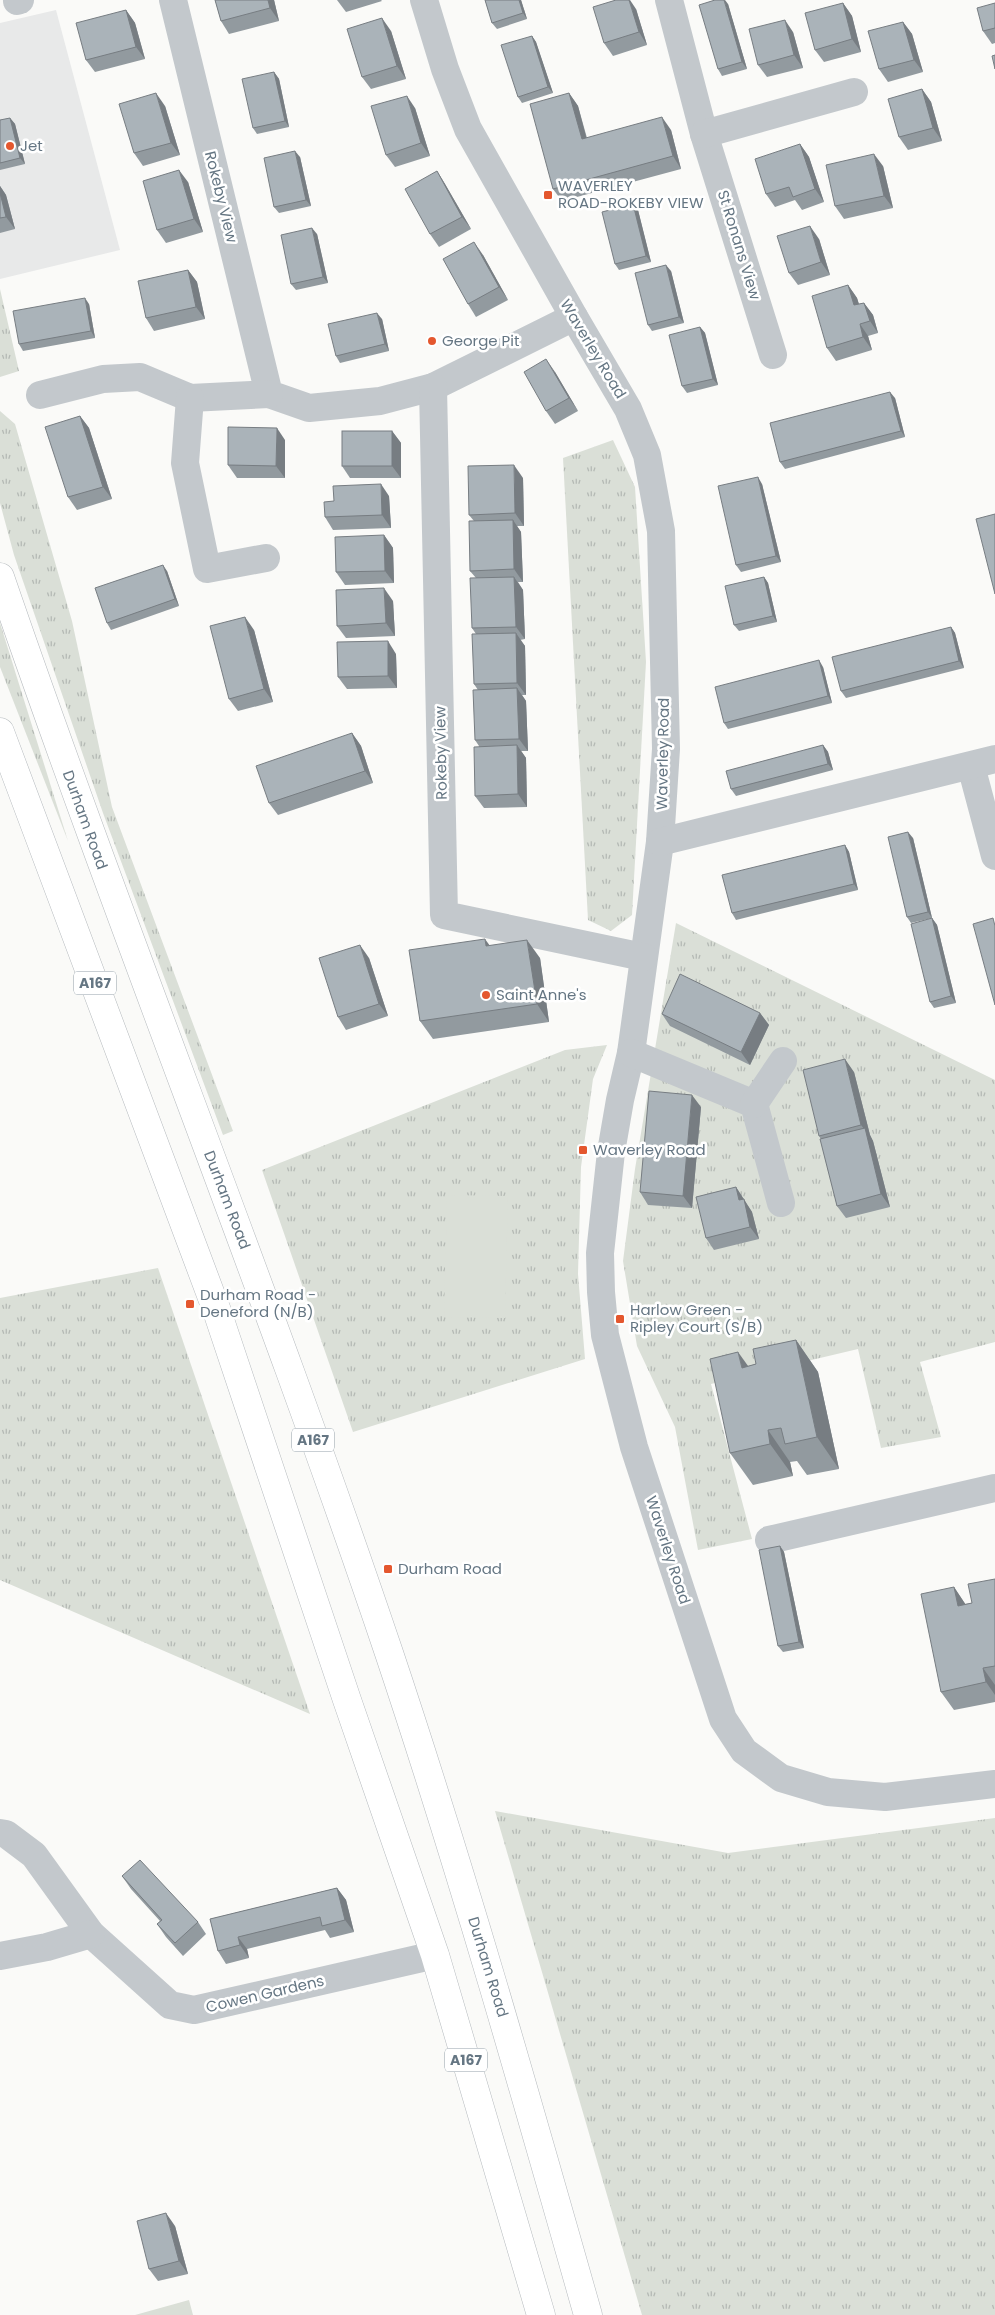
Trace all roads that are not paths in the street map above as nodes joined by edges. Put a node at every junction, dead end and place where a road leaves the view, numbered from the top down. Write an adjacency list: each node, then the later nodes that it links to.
1 (173, 0): 9 (street, Rokeby View)
2 (424, 0): 6 (street, Waverley Road)
3 (669, 0): 5 (street, St Ronans View)
4 (854, 92): 5 (street)
5 (704, 134): 7 (street, St Ronans View)
6 (574, 317): 8 (street); 17 (street, Waverley Road)
7 (773, 355)
8 (434, 387): 9 (street); 20 (street, Rokeby View)
9 (269, 394): 11 (street)
10 (40, 395): 11 (street)
11 (190, 398): 12 (street)
12 (266, 558)
13 (0, 577): 33 (main road, Durham Road / A167)
14 (0, 732): 19 (main road, A167)
15 (983, 762): 17 (street); 18 (street)
16 (0, 777): 19 (main road)
17 (660, 842): 20 (street, Waverley Road)
18 (995, 856)
19 (53, 877): 30 (main road, A167)
20 (643, 957): 21 (street, Waverley Road)
21 (631, 1054): 23 (street); 27 (street, Waverley Road)
22 (783, 1061): 23 (street)
23 (754, 1104): 24 (street)
24 (781, 1203)
25 (995, 1488): 26 (street)
26 (769, 1540)
27 (995, 1784)
28 (0, 1833): 29 (street, Cowen Gardens)
29 (91, 1934): 30 (street, Cowen Gardens); 31 (street)
30 (434, 1955): 32 (main road, A167)
31 (0, 1956)
32 (541, 2315)
33 (588, 2315)

